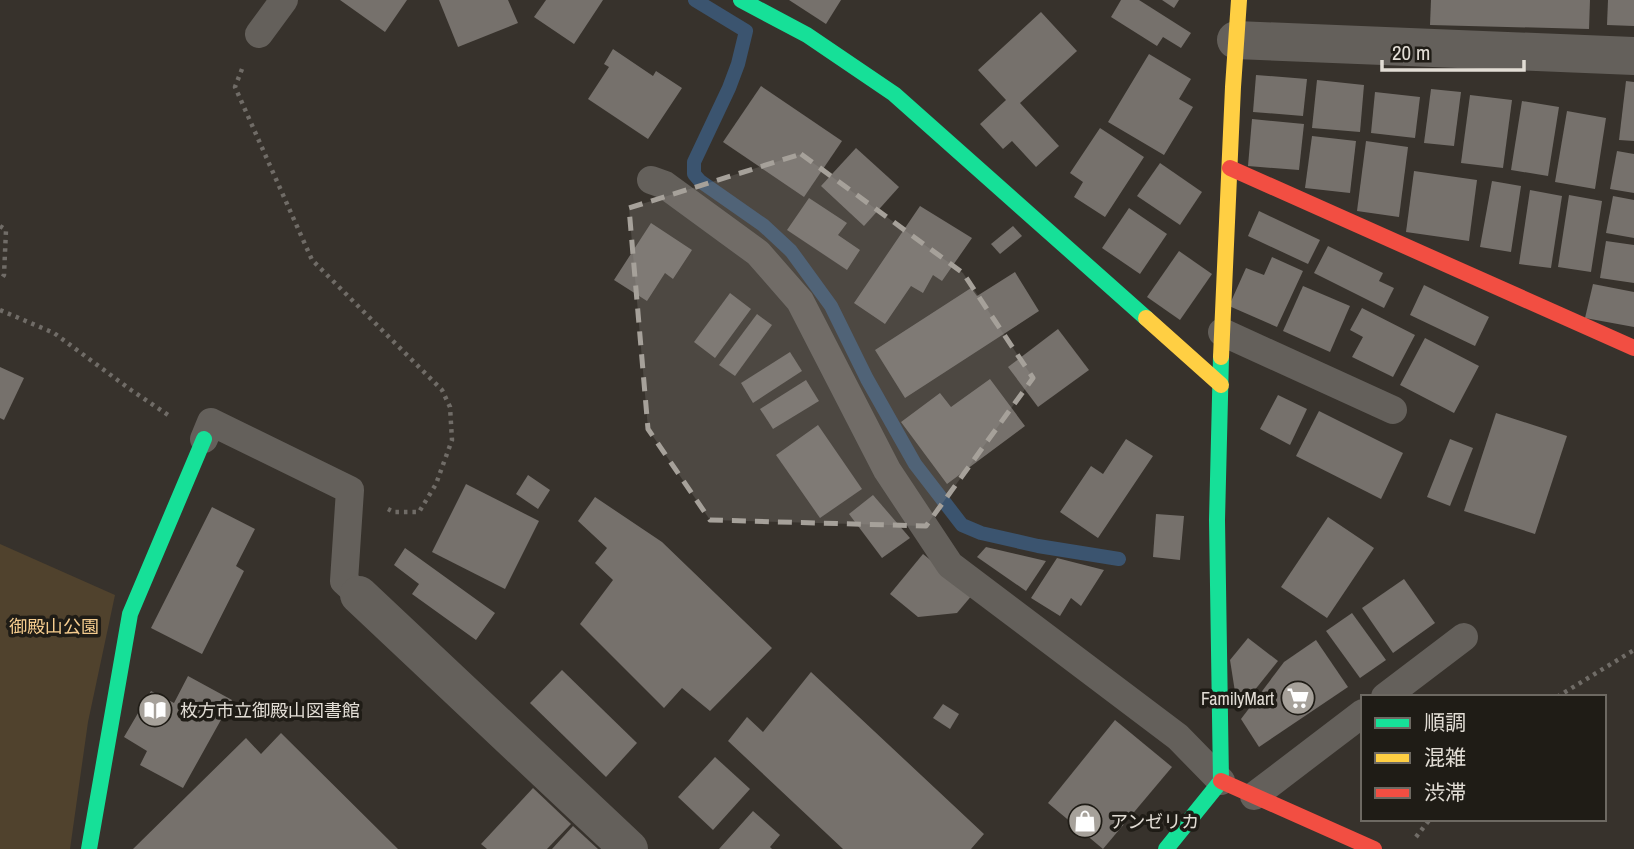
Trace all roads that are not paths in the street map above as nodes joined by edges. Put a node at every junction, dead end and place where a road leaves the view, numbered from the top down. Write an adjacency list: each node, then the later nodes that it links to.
1 (284, 0): 4 (lane)
2 (741, 0): 11 (street)
3 (1239, 0): 5 (street)
4 (259, 34)
5 (1236, 40): 6 (street); 7 (street)
6 (1634, 56)
7 (1230, 168): 9 (street); 10 (street)
8 (650, 180): 18 (lane)
9 (1222, 332): 11 (street); 12 (lane)
10 (1634, 348)
11 (1220, 385): 18 (street)
12 (1393, 410)
13 (204, 439): 14 (lane); 20 (street)
14 (359, 595): 21 (street)
15 (1464, 637): 16 (lane)
16 (1388, 695)
17 (1361, 715): 19 (lane)
18 (1221, 781): 19 (street); 22 (street)
19 (1254, 796): 23 (street)
20 (89, 849)
21 (629, 849)
22 (1166, 849)
23 (1374, 849)

